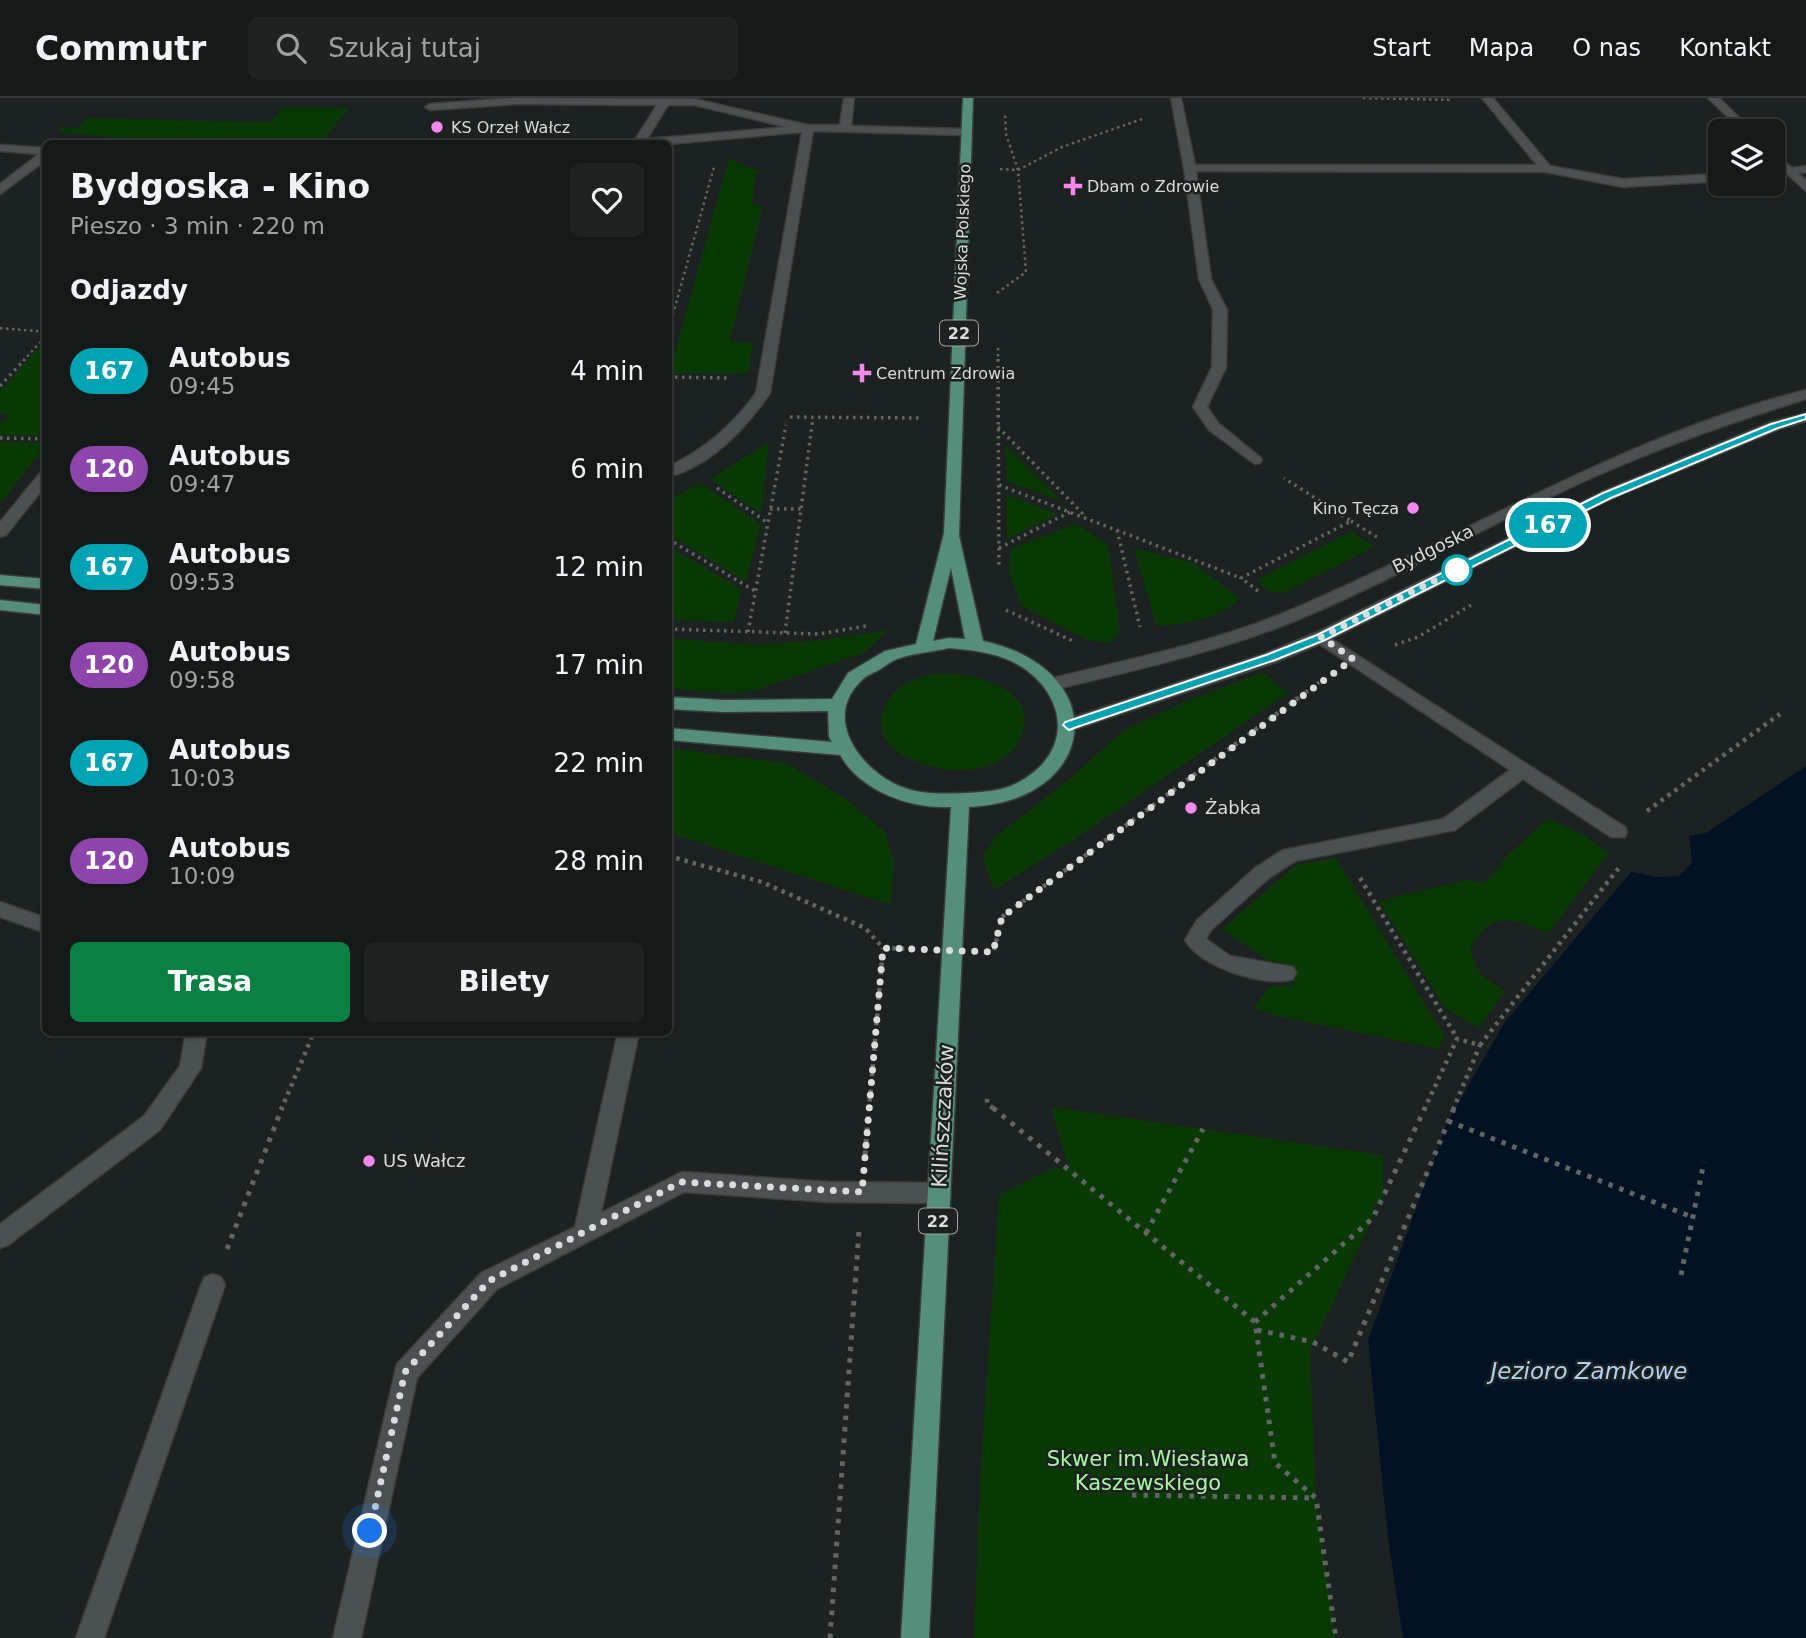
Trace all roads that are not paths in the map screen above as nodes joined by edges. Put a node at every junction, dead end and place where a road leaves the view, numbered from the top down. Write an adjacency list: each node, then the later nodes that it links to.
1 (849, 98): 11 (street)
2 (968, 98): 12 (main road, Wojska Polskiego / 22)
3 (1713, 98): 9 (street)
4 (557, 99): 6 (street); 8 (street)
5 (1488, 99): 20 (street)
6 (661, 100): 10 (street); 13 (street)
7 (1177, 102): 19 (street)
8 (430, 107)
9 (1735, 119)
10 (808, 128): 11 (street); 14 (street); 30 (street)
11 (845, 129): 12 (street)
12 (966, 132): 33 (main road, Wojska Polskiego / 22)
13 (641, 140)
14 (653, 140)
15 (0, 148): 16 (street)
16 (42, 153)
17 (42, 156): 26 (street)
18 (1785, 166): 22 (street)
19 (1190, 168): 20 (street); 29 (street)
20 (1546, 169): 24 (street)
21 (1806, 169): 22 (street)
22 (1790, 171): 23 (street); 25 (street)
23 (1785, 172)
24 (1708, 179)
25 (1806, 187)
26 (0, 190)
27 (1806, 394): 41 (street, Bydgoska)
28 (1806, 417): 38 (street, Bydgoska)
29 (1255, 460)
30 (672, 471)
31 (42, 480): 32 (street)
32 (0, 532)
33 (952, 533): 39 (main road, Wojska Polskiego / 22); 40 (main road, Wojska Polskiego / 22)
34 (0, 579): 35 (main road)
35 (42, 584)
36 (0, 605): 37 (main road)
37 (42, 610)
38 (1321, 637): 44 (street, Bydgoska); 47 (street)
39 (924, 645): 40 (main road); 43 (main road)
40 (975, 645): 41 (main road)
41 (1053, 684): 44 (main road)
42 (672, 703): 43 (main road)
43 (837, 705): 46 (main road)
44 (1069, 725): 48 (main road)
45 (672, 734): 46 (main road)
46 (841, 749): 48 (main road)
47 (1521, 771): 49 (street); 52 (street)
48 (960, 803): 55 (main road, Kilińszczaków / 22)
49 (1618, 832)
50 (0, 909): 51 (street)
51 (42, 925)
52 (1286, 973)
53 (196, 1036): 57 (street)
54 (628, 1036): 56 (street)
55 (940, 1194): 56 (street); 61 (main road, Kilińszczaków / 22)
56 (584, 1233): 60 (street)
57 (0, 1238)
58 (213, 1285): 59 (street)
59 (90, 1638)
60 (347, 1638)
61 (915, 1638)

